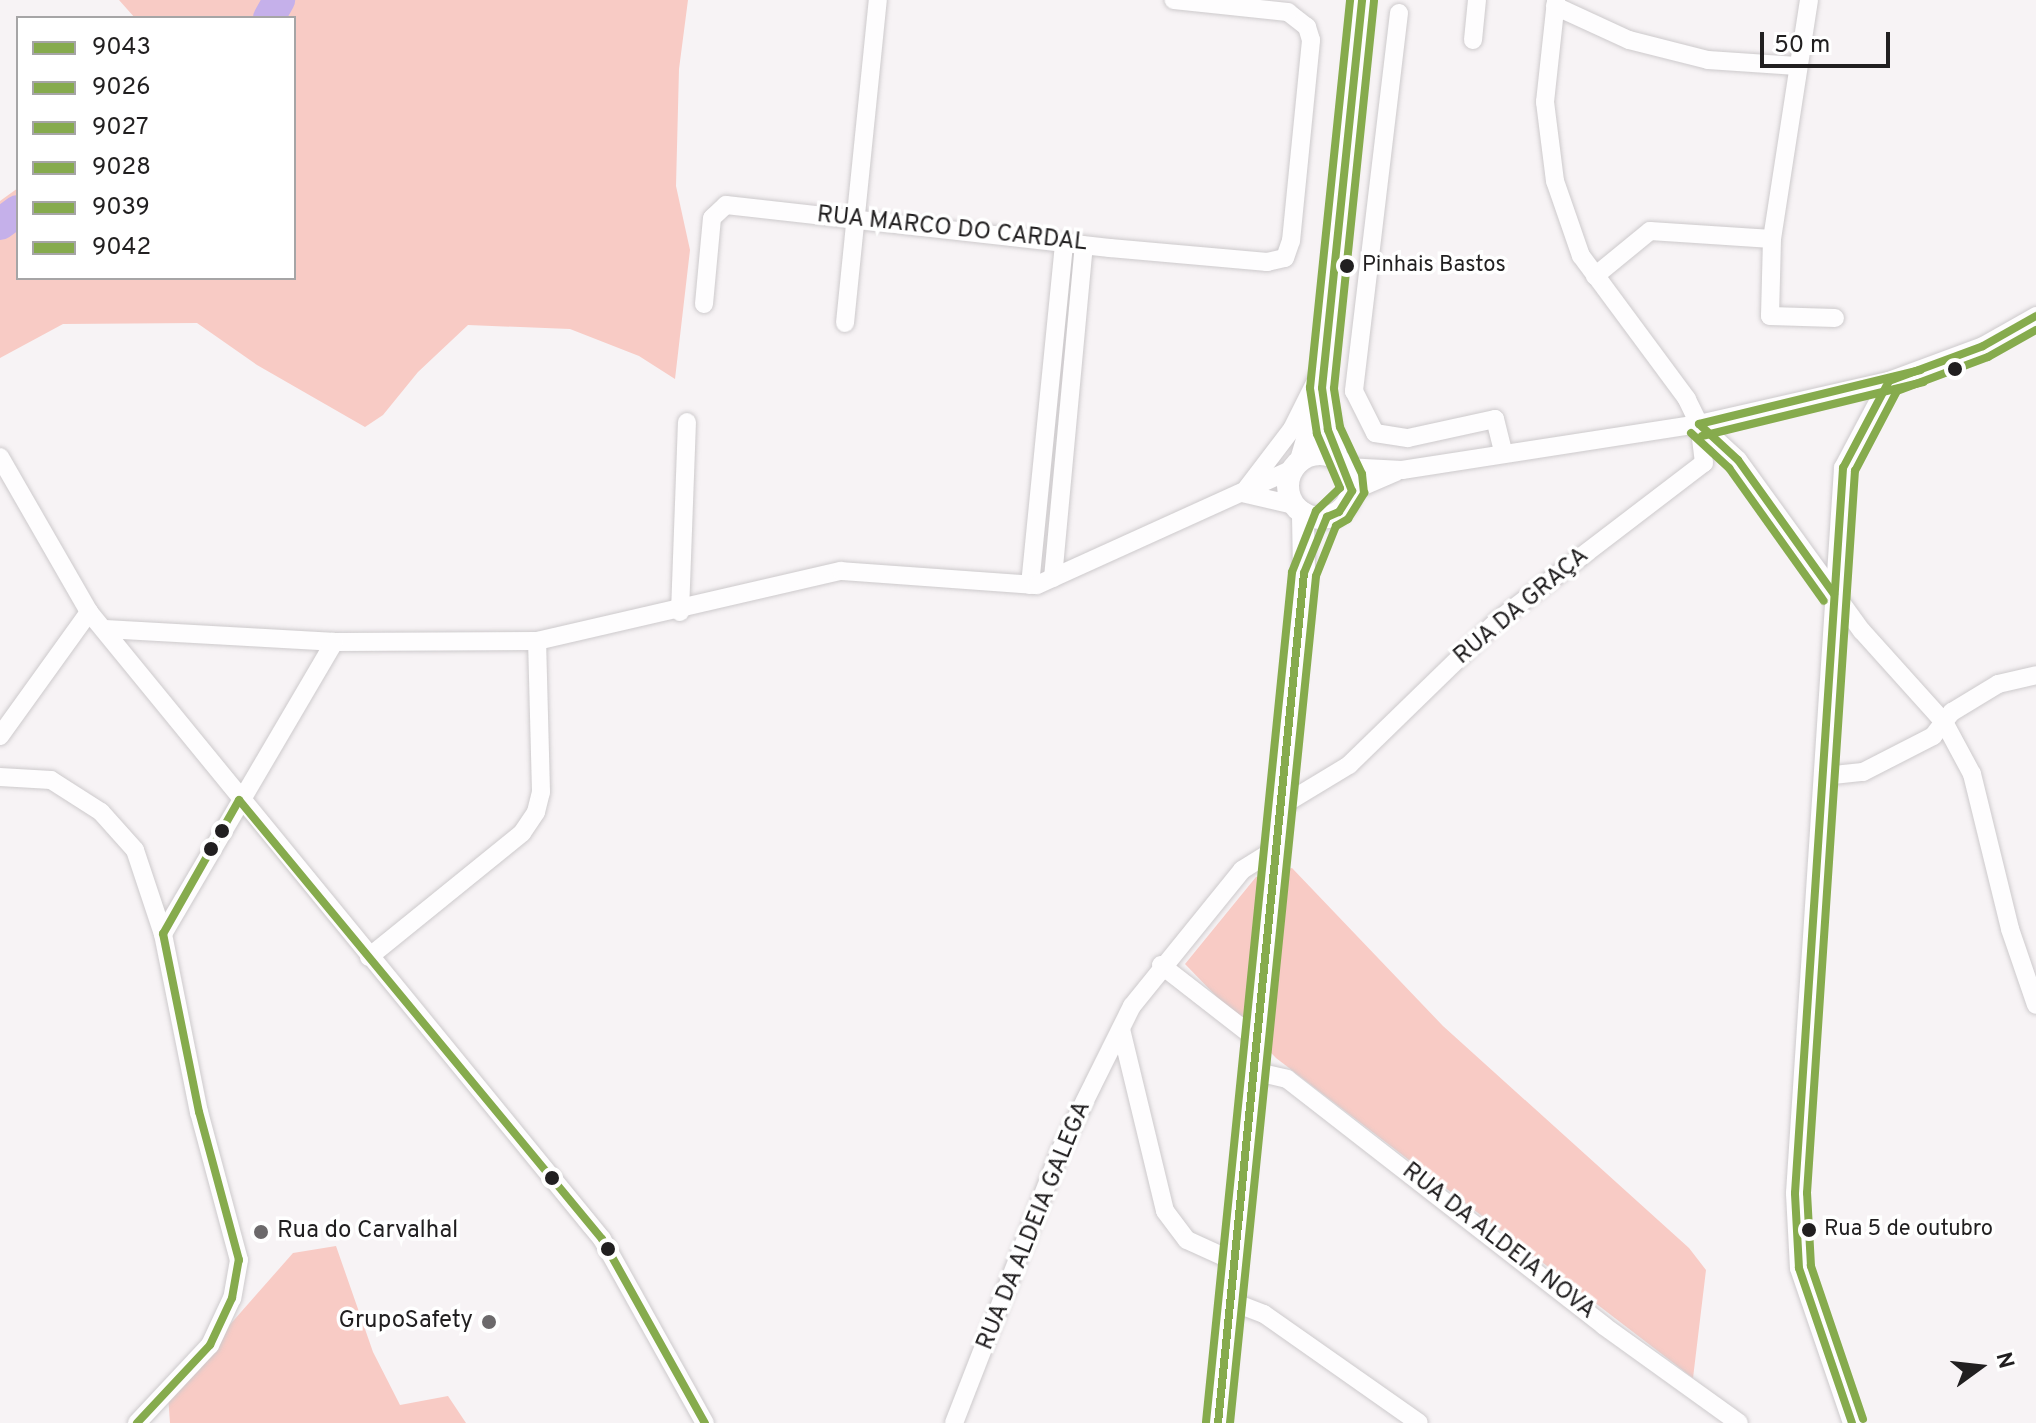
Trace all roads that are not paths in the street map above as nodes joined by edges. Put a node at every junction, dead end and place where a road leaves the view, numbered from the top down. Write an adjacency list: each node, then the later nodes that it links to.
1 (878, 0): 10 (street)
2 (1174, 0): 13 (street, RUA MARCO DO CARDAL)
3 (1362, 0): 19 (main road)
4 (1477, 0): 8 (street)
5 (1809, 0): 9 (street)
6 (1555, 3): 9 (street); 14 (street)
7 (1399, 13): 24 (street)
8 (1473, 40)
9 (1797, 66): 11 (street)
10 (856, 220): 12 (street, RUA MARCO DO CARDAL); 15 (street, RUA MARCO DO CARDAL); 18 (street)
11 (1772, 239): 14 (street); 17 (street)
12 (1064, 243): 13 (street, RUA MARCO DO CARDAL); 35 (street)
13 (1084, 245): 34 (street)
14 (1595, 276): 23 (street)
15 (704, 304)
16 (2036, 316): 20 (street)
17 (1835, 318)
18 (845, 323)
19 (1325, 363): 21 (main road); 30 (street)
20 (1889, 381): 23 (street); 36 (street)
21 (1322, 388): 26 (main road); 27 (main road)
22 (687, 422): 38 (street)
23 (1699, 424): 24 (street); 36 (street); 48 (street, RUA DA GRAÇA)
24 (1504, 454): 28 (street)
25 (0, 457): 37 (street)
26 (1342, 463): 27 (main road); 28 (street); 29 (main road)
27 (1297, 464): 30 (street); 31 (main road)
28 (1402, 470): 29 (street)
29 (1352, 491): 32 (main road)
30 (1242, 493): 31 (street); 34 (street)
31 (1298, 509): 32 (main road); 33 (main road)
32 (1327, 517): 33 (main road)
33 (1304, 573): 48 (main road)
34 (1053, 578): 35 (street)
35 (1030, 585): 38 (street)
36 (1834, 594): 43 (street); 45 (street)
37 (89, 612): 39 (street); 44 (street)
38 (680, 612): 40 (street)
39 (105, 629): 41 (street); 47 (street)
40 (537, 641): 41 (street); 51 (street)
41 (334, 642): 47 (street)
42 (2036, 675): 43 (street)
43 (1944, 722): 45 (street); 53 (street)
44 (0, 736)
45 (1824, 776): 65 (street)
46 (0, 777): 50 (street)
47 (239, 800): 50 (street); 51 (street)
48 (1278, 808): 49 (main road)
49 (1274, 850): 52 (street, RUA DA ALDEIA GALEGA); 55 (main road)
50 (163, 934): 59 (street)
51 (369, 957): 60 (street)
52 (1161, 965): 54 (street, RUA DA ALDEIA GALEGA); 55 (street)
53 (2036, 1005)
54 (1121, 1029): 57 (street); 61 (street, RUA DA ALDEIA GALEGA)
55 (1256, 1039): 56 (main road)
56 (1253, 1071): 57 (main road); 64 (street, RUA DA ALDEIA NOVA)
57 (1233, 1261): 58 (main road)
58 (1230, 1301): 62 (main road); 63 (street)
59 (137, 1423)
60 (705, 1423)
61 (954, 1423)
62 (1218, 1423)
63 (1419, 1423)
64 (1739, 1423)
65 (1852, 1423)

